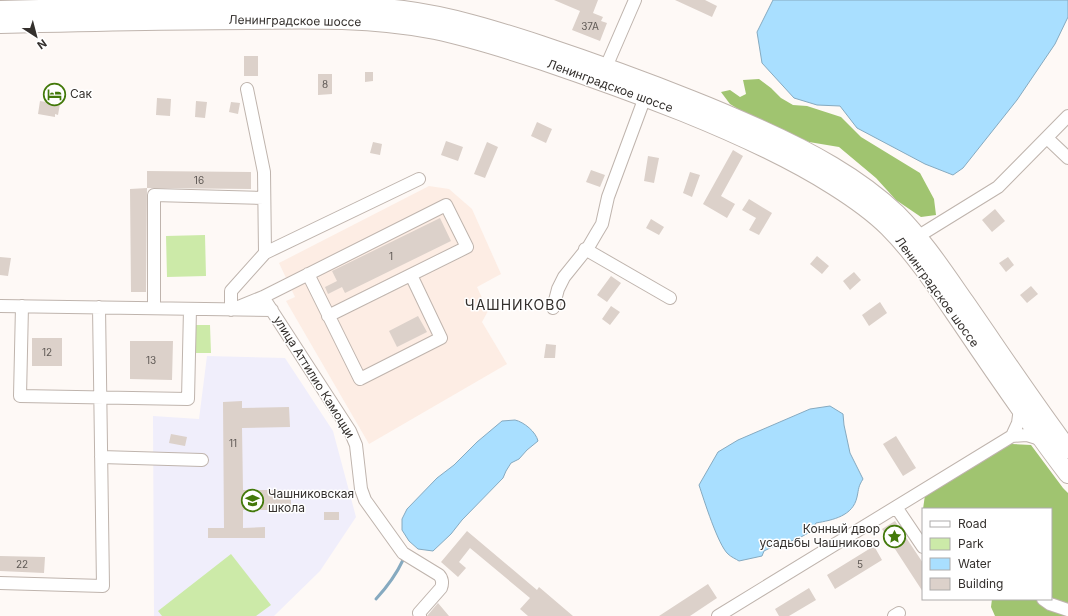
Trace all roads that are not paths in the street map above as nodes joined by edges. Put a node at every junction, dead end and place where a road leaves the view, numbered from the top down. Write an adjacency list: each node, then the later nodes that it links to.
1 (635, 0): 6 (street)
2 (96, 4): 3 (highway, Ленинградское шоссе); 4 (highway, Ленинградское шоссе)
3 (135, 4): 6 (highway, Ленинградское шоссе)
4 (0, 10)
5 (0, 24): 8 (highway, Ленинградское шоссе)
6 (606, 67): 14 (highway, Ленинградское шоссе)
7 (247, 89): 13 (street)
8 (645, 97): 15 (street); 31 (highway, Ленинградское шоссе)
9 (1068, 116): 10 (street)
10 (1047, 138): 11 (street); 14 (street)
11 (1068, 158)
12 (419, 179): 16 (street)
13 (264, 198): 16 (street); 24 (street)
14 (917, 237): 34 (highway, Ленинградское шоссе)
15 (585, 250): 20 (street); 25 (street)
16 (265, 253): 27 (street)
17 (308, 274): 18 (street); 19 (street); 29 (street)
18 (411, 275): 29 (street); 29 (street)
19 (263, 297): 27 (street); 28 (street)
20 (670, 298)
21 (0, 306): 22 (street)
22 (22, 306): 23 (street); 30 (street)
23 (99, 307): 24 (street); 30 (street)
24 (154, 308): 26 (street)
25 (553, 308)
26 (190, 309): 27 (street); 30 (street)
27 (231, 310): 28 (street)
28 (272, 310): 43 (street, улица Аттилио Камоцци)
29 (328, 316)
30 (101, 397): 35 (street)
31 (1020, 408): 32 (street); 33 (highway, Ленинградское шоссе)
32 (1012, 436): 33 (street); 38 (street)
33 (1042, 440): 37 (highway, Ленинградское шоссе)
34 (1068, 449)
35 (102, 457): 36 (street); 40 (street)
36 (202, 460)
37 (1068, 474)
38 (896, 507): 39 (street); 44 (street)
39 (922, 546)
40 (0, 583)
41 (1044, 600): 42 (street)
42 (1068, 610)
43 (420, 616)
44 (718, 616)

